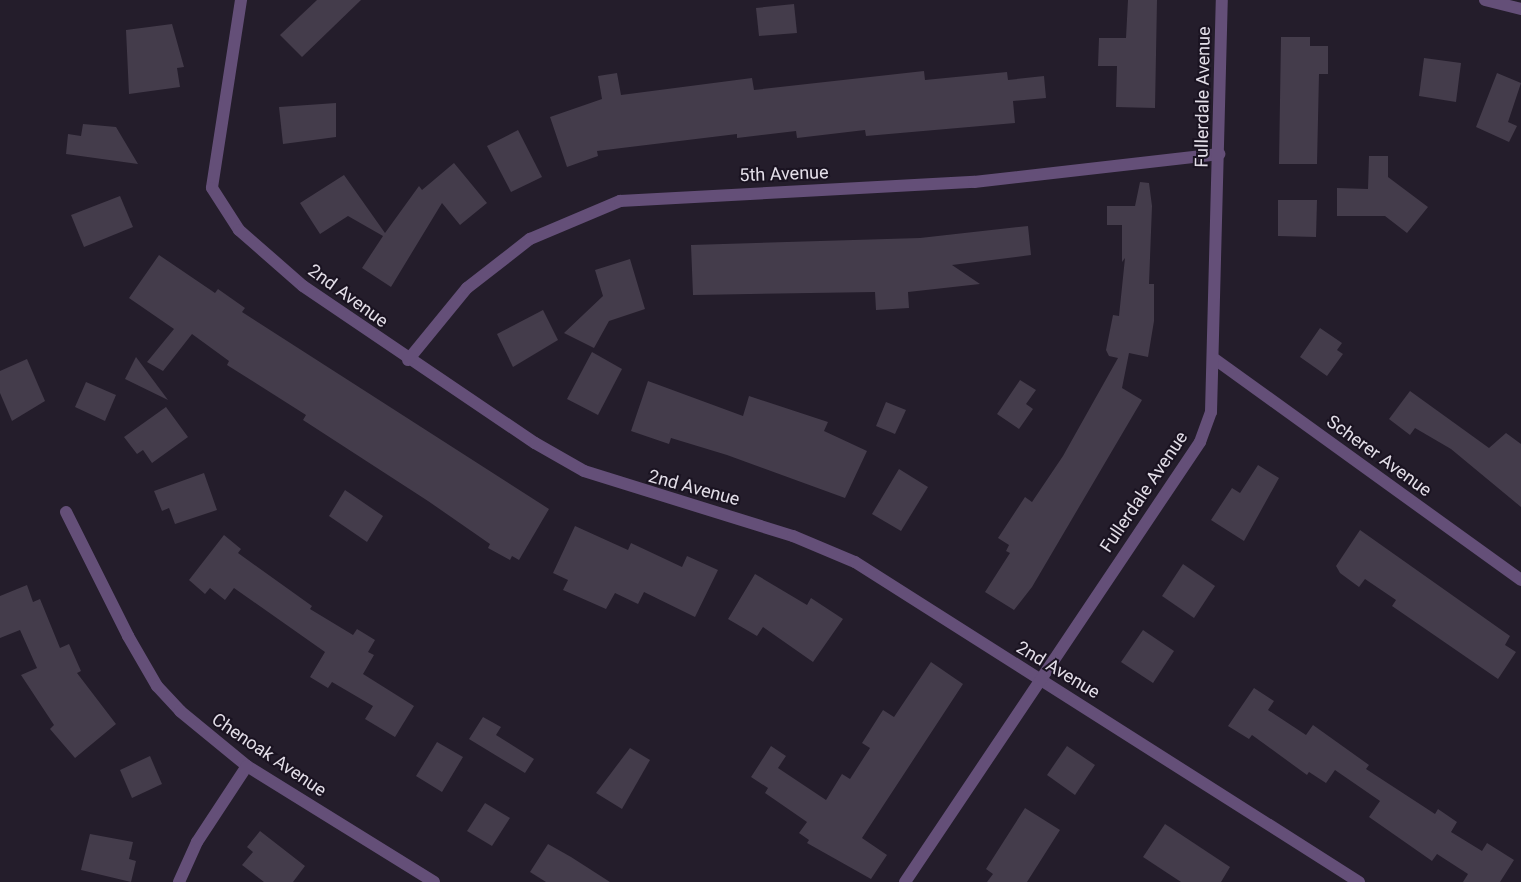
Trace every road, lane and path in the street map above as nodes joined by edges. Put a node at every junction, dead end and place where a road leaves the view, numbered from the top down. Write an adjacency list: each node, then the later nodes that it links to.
1 (241, 0): 6 (street, 2nd Avenue)
2 (1222, 0): 5 (street, Fullerdale Avenue)
3 (1485, 0): 4 (street)
4 (1521, 9)
5 (1219, 154): 6 (street, 5th Avenue); 7 (street, Fullerdale Avenue)
6 (408, 360): 10 (street, 2nd Avenue)
7 (1216, 360): 9 (street, Scherer Avenue); 10 (street, Fullerdale Avenue)
8 (66, 512): 11 (street, Chenoak Avenue)
9 (1521, 580)
10 (1038, 677): 14 (street, Fullerdale Avenue); 15 (street, 2nd Avenue)
11 (247, 766): 12 (street); 13 (street, Chenoak Avenue)
12 (179, 882)
13 (434, 882)
14 (905, 882)
15 (1359, 882)

